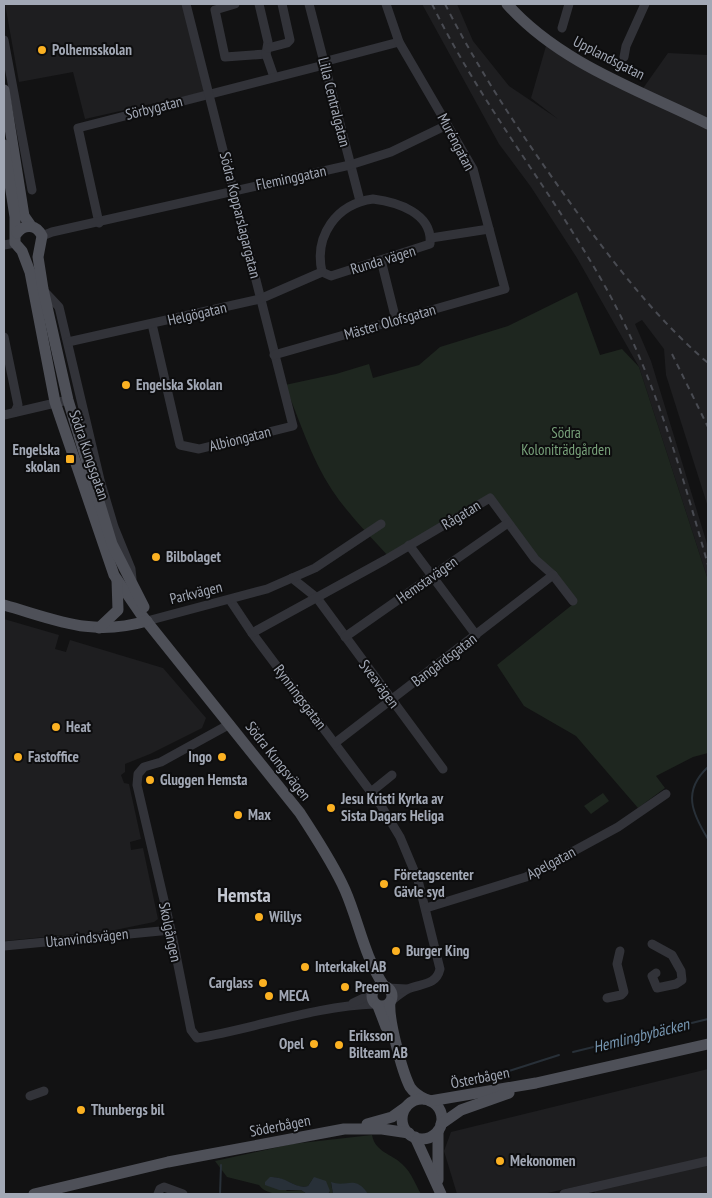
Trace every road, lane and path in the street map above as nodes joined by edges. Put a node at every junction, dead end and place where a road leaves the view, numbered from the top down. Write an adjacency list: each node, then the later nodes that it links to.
1 (186, 4): 18 (street, Södra Kopparslagargatan)
2 (235, 4): 13 (street)
3 (259, 4): 13 (street)
4 (282, 4): 13 (street)
5 (309, 4): 15 (street, Lilla Centralgatan)
6 (386, 4): 12 (street, Muréngatan)
7 (507, 4): 20 (main road, Upplandsgatan)
8 (569, 4): 10 (street)
9 (645, 4): 14 (street)
10 (562, 28)
11 (4, 40): 23 (street)
12 (399, 42): 15 (street, Sörbygatan); 19 (street, Muréngatan)
13 (267, 51): 16 (street)
14 (624, 57)
15 (324, 63): 16 (street, Sörbygatan); 22 (street, Lilla Centralgatan)
16 (274, 77): 18 (street, Sörbygatan)
17 (4, 90): 27 (main road)
18 (210, 95): 24 (street, Södra Kopparslagargatan); 26 (street, Sörbygatan)
19 (447, 124): 22 (street, Fleminggatan); 28 (street, Muréngatan)
20 (708, 124)
21 (4, 145): 31 (main road, Södra Kungsgatan)
22 (350, 165): 24 (street, Fleminggatan); 25 (street, Lilla Centralgatan)
23 (32, 190)
24 (233, 191): 26 (street, Fleminggatan); 38 (street, Södra Kopparslagargatan)
25 (360, 201): 30 (street, Runda vägen); 35 (street)
26 (99, 223): 29 (street, Fleminggatan)
27 (31, 226): 29 (main road); 31 (main road)
28 (489, 229): 30 (street); 37 (street, Muréngatan)
29 (42, 236): 33 (main road, Södra Kungsgatan)
30 (431, 238): 34 (street, Runda vägen)
31 (18, 242): 32 (street); 33 (main road); 45 (main road, Södra Kungsgatan)
32 (4, 245)
33 (39, 249): 36 (main road, Södra Kungsgatan)
34 (381, 260): 35 (street, Runda vägen); 39 (street)
35 (322, 272): 38 (street, Helgögatan)
36 (43, 289): 42 (street, Södra Kungsgatan); 44 (main road, Södra Kungsgatan)
37 (505, 289): 39 (street, Mäster Olofsgatan)
38 (260, 299): 40 (street, Helgögatan); 43 (street, Södra Kopparslagargatan)
39 (396, 320): 43 (street, Mäster Olofsgatan)
40 (152, 324): 42 (street, Helgögatan); 48 (street, Albiongatan)
41 (4, 338): 46 (street)
42 (68, 342): 56 (street, Södra Kungsgatan)
43 (274, 354): 48 (street, Södra Kopparslagargatan)
44 (68, 400): 45 (street); 56 (main road, Södra Kungsgatan)
45 (55, 402): 46 (street); 55 (main road, Södra Kungsgatan)
46 (15, 412): 47 (street)
47 (4, 415)
48 (292, 426)
49 (508, 522): 51 (street, Rågatan); 52 (street, Rågatan); 54 (street, Hemstavägen)
50 (381, 524): 53 (street, Parkvägen)
51 (408, 545): 54 (street); 57 (street, Rågatan)
52 (553, 575): 59 (street, Rågatan); 64 (street, Bangårdsgatan)
53 (292, 578): 57 (street); 58 (street, Parkvägen)
54 (432, 578): 64 (street); 65 (street, Hemstavägen)
55 (116, 579): 61 (main road, Södra Kungsgatan); 62 (main road)
56 (133, 587): 61 (main road, Södra Kungsgatan)
57 (317, 598): 63 (street, Rågatan); 65 (street, Sveavägen)
58 (230, 600): 61 (street, Parkvägen); 63 (street, Rynningsgatan)
59 (573, 601)
60 (4, 605): 62 (main road, Parkvägen)
61 (147, 621): 62 (main road, Parkvägen); 67 (main road, Södra Kungsvägen)
62 (97, 629)
63 (252, 633): 68 (street, Rynningsgatan)
64 (476, 635): 66 (street, Bangårdsgatan)
65 (345, 637): 66 (street, Sveavägen)
66 (391, 700): 68 (street, Bangårdsgatan); 69 (street, Sveavägen)
67 (230, 724): 74 (street, Skolgången); 80 (main road, Södra Kungsvägen)
68 (335, 743): 71 (street, Rynningsgatan)
69 (443, 769)
70 (392, 775): 71 (street)
71 (371, 792): 73 (street, Rynningsgatan)
72 (666, 794): 73 (street, Apelgatan)
73 (426, 908): 79 (street, Rynningsgatan)
74 (171, 930): 76 (street, Utanvindsvägen); 80 (street, Skolgången)
75 (652, 944): 78 (street)
76 (4, 946)
77 (620, 951): 81 (street)
78 (656, 973)
79 (407, 989): 80 (street); 82 (street)
80 (378, 995): 82 (main road); 88 (main road, Södra Kungsvägen)
81 (607, 998)
82 (390, 1002): 87 (main road)
83 (708, 1044): 84 (main road, Österbågen)
84 (536, 1083): 87 (main road, Österbågen); 90 (main road, Österbågen)
85 (44, 1091): 86 (street)
86 (30, 1096)
87 (428, 1100): 88 (main road); 90 (main road)
88 (407, 1106): 89 (main road, Söderbågen); 91 (main road)
89 (352, 1128): 91 (main road, Söderbågen); 95 (main road, Söderbågen)
90 (440, 1128): 91 (main road); 94 (main road)
91 (412, 1135): 94 (main road)
92 (708, 1161): 97 (street)
93 (161, 1191): 96 (street)
94 (440, 1191)
95 (34, 1194)
96 (183, 1194)
97 (564, 1194)

